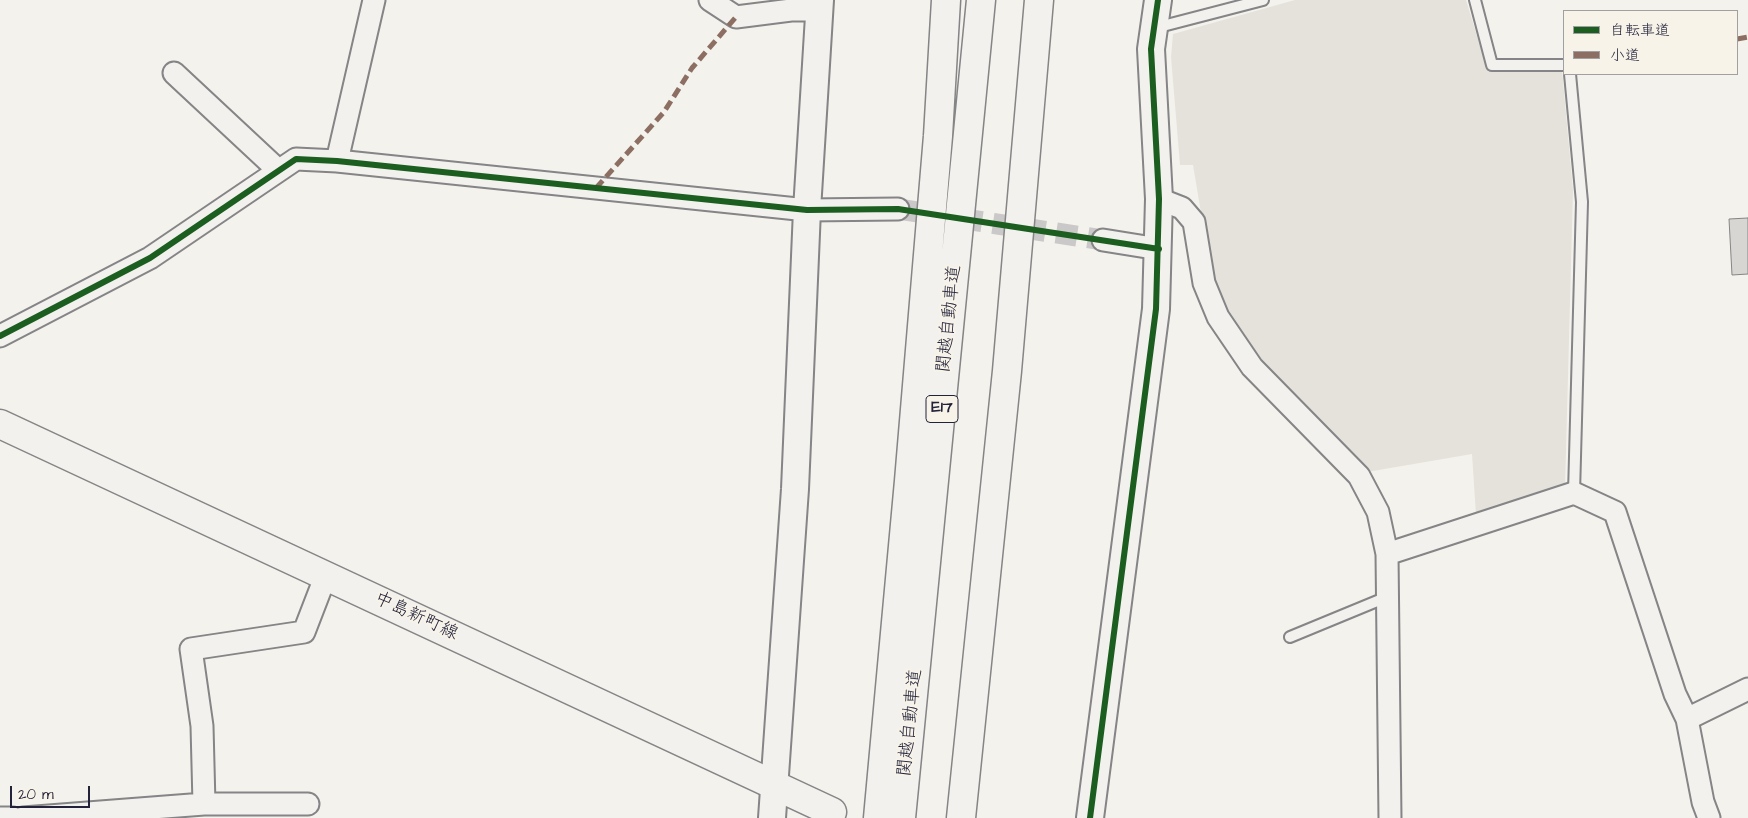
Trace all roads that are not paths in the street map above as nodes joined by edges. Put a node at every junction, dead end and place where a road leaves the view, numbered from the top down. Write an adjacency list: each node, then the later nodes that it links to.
1 (374, 0): 14 (street)
2 (710, 0): 9 (street)
3 (946, 0): 38 (main road)
4 (981, 0): 39 (main road, 関越自動車道 / E17)
5 (1039, 0): 40 (main road)
6 (1158, 0): 10 (street)
7 (1262, 0): 10 (lane)
8 (1474, 0): 11 (lane)
9 (819, 5): 18 (street)
10 (1154, 29): 16 (street)
11 (1563, 65)
12 (174, 73): 15 (street)
13 (1570, 75): 23 (lane)
14 (337, 162): 15 (street); 18 (street)
15 (278, 170): 21 (street)
16 (1159, 199): 20 (street); 24 (street)
17 (898, 209): 18 (street)
18 (808, 210): 30 (street)
19 (1103, 240): 20 (street)
20 (1159, 249): 41 (street)
21 (0, 336)
22 (0, 424): 25 (main road, 中島新町線)
23 (1574, 494): 24 (street); 29 (street)
24 (1387, 554): 26 (street)
25 (326, 574): 30 (main road, 中島新町線); 31 (street)
26 (1387, 597): 27 (lane); 42 (street)
27 (1290, 637)
28 (1748, 689): 29 (street)
29 (1687, 719): 43 (street)
30 (775, 784): 33 (main road, 中島新町線); 37 (street)
31 (204, 804): 32 (street); 36 (street)
32 (308, 804)
33 (832, 812)
34 (0, 818): 35 (street)
35 (13, 818)
36 (22, 818)
37 (772, 818)
38 (878, 818)
39 (901, 818)
40 (961, 818)
41 (1090, 818)
42 (1390, 818)
43 (1709, 818)

